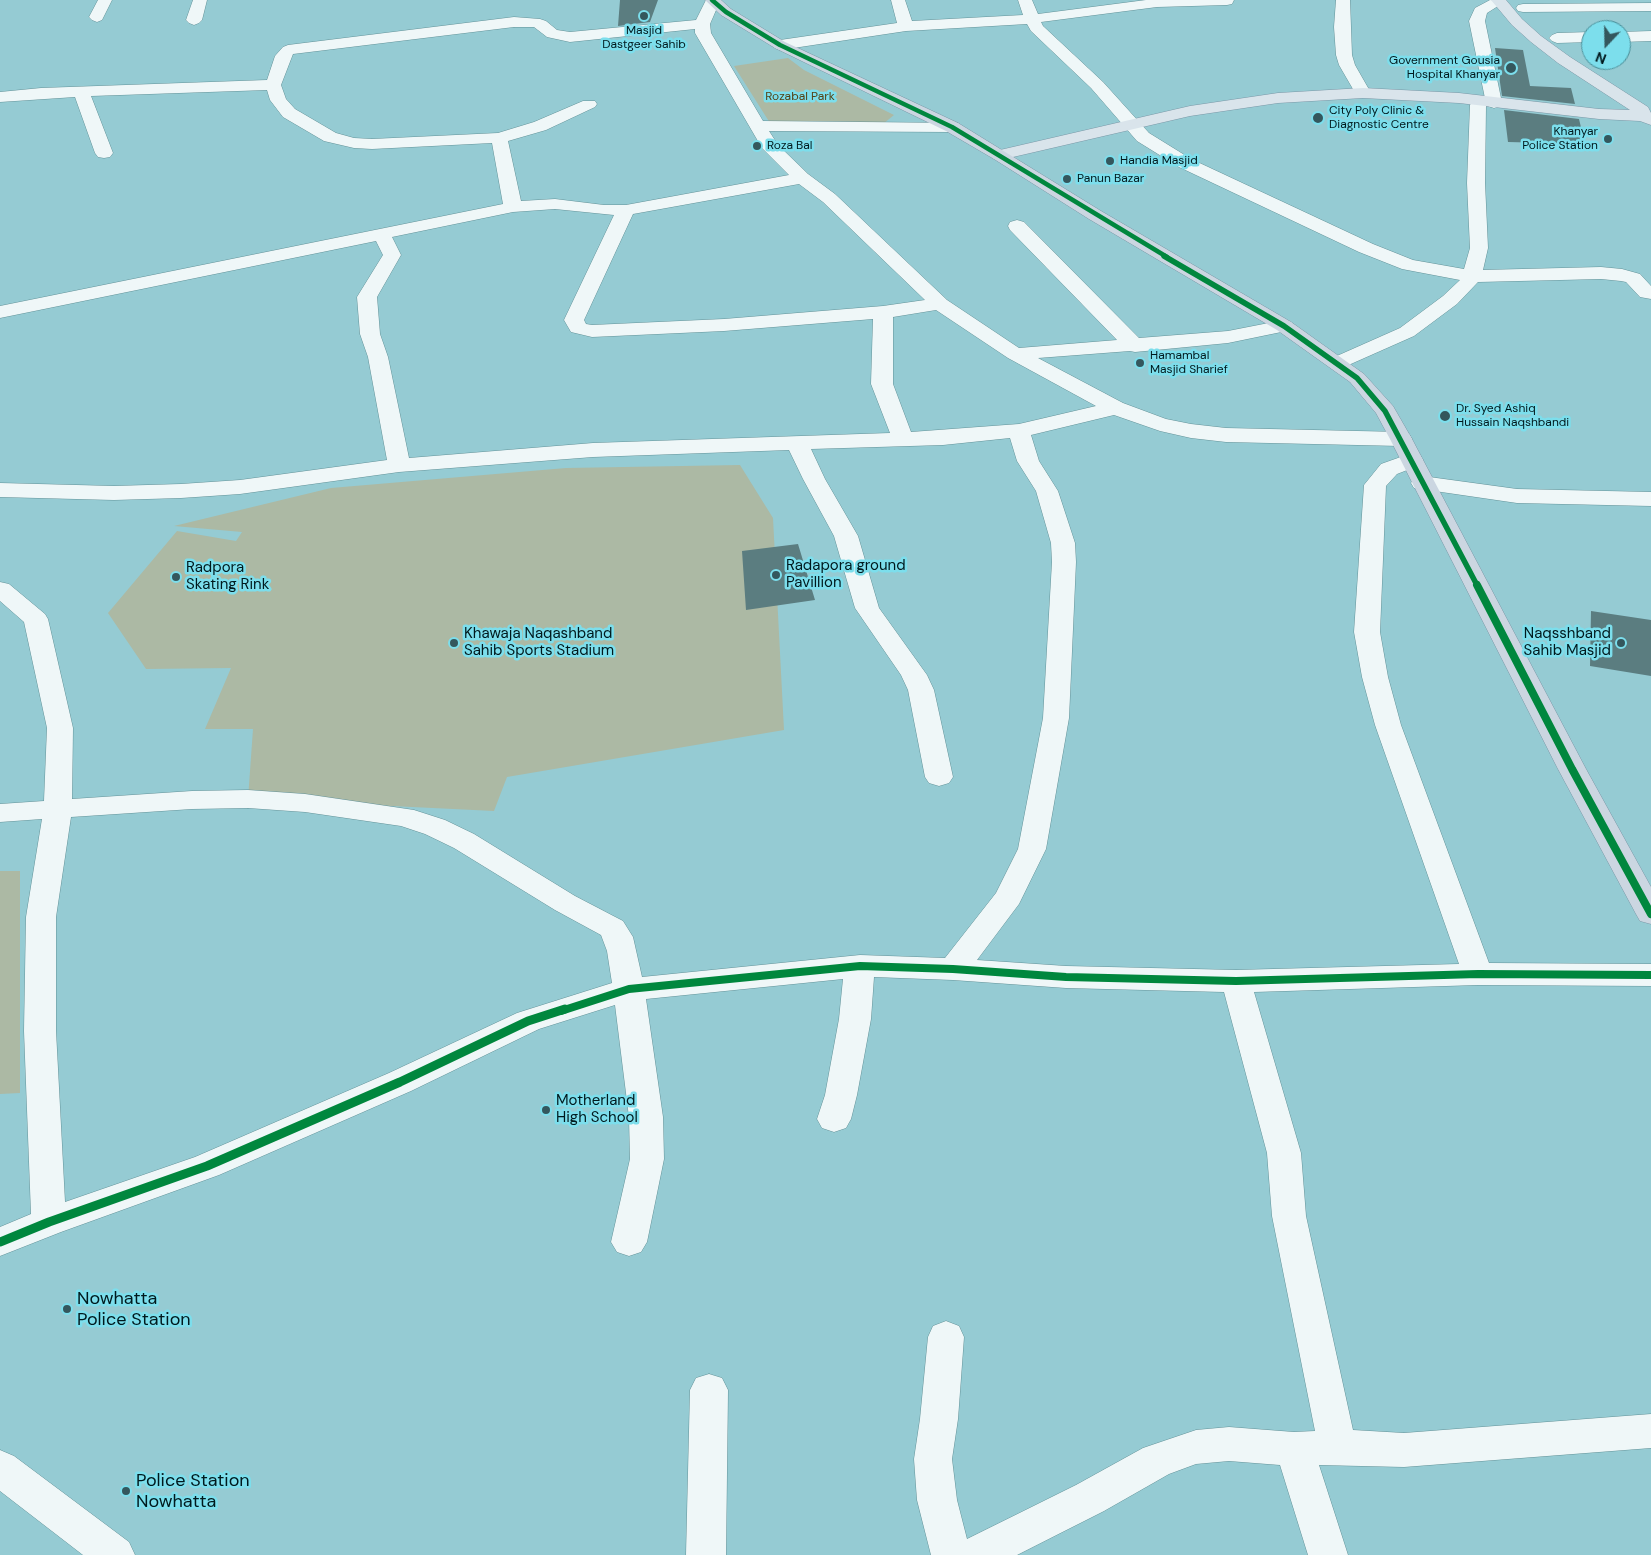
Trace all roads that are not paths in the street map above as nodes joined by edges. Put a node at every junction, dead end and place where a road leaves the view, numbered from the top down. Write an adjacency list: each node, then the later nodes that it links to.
1 (105, 0): 11 (street)
2 (200, 0): 12 (street)
3 (898, 0): 15 (street)
4 (1025, 0): 13 (street)
5 (1343, 0): 23 (street)
6 (712, 1): 14 (street); 20 (highway)
7 (1227, 1): 13 (street)
8 (1498, 1): 26 (street); 27 (main road)
9 (1520, 4): 10 (street); 19 (main road)
10 (1651, 7)
11 (97, 17)
12 (194, 20)
13 (1032, 20): 15 (street); 30 (street)
14 (702, 24): 21 (street); 28 (street)
15 (906, 26): 20 (street)
16 (1651, 36): 18 (street)
17 (1581, 37): 19 (street)
18 (1631, 37)
19 (1557, 38): 27 (main road)
20 (780, 45): 29 (highway)
21 (273, 85): 22 (street); 31 (street)
22 (81, 92): 24 (street); 32 (street)
23 (1363, 92): 26 (main road); 30 (main road)
24 (0, 97)
25 (589, 104): 31 (street)
26 (1486, 104): 27 (main road); 30 (main road); 39 (street)
27 (1648, 111)
28 (757, 126): 29 (street); 34 (street)
29 (952, 127): 33 (highway)
30 (1138, 131): 33 (main road); 39 (street)
31 (499, 138): 35 (street)
32 (104, 154)
33 (1008, 159): 44 (highway)
34 (802, 178): 36 (street); 41 (street)
35 (513, 207): 36 (street); 38 (street)
36 (626, 210): 43 (street)
37 (1017, 226): 45 (street)
38 (381, 233): 42 (street); 53 (street)
39 (1472, 276): 40 (street); 47 (street)
40 (1650, 297)
41 (940, 304): 43 (street); 46 (street)
42 (0, 312)
43 (883, 312): 50 (street)
44 (1284, 326): 45 (street); 47 (highway)
45 (1135, 346): 46 (street)
46 (1015, 354): 48 (street)
47 (1337, 362): 52 (highway)
48 (1115, 408): 49 (street); 52 (street)
49 (1019, 431): 50 (street); 62 (street)
50 (904, 439): 51 (street)
51 (797, 443): 53 (street); 57 (street)
52 (1412, 461): 55 (street); 60 (highway); 63 (street)
53 (399, 465): 54 (street)
54 (0, 490)
55 (1651, 499)
56 (0, 589): 58 (street)
57 (939, 777)
58 (58, 809): 59 (street); 66 (street); 68 (street)
59 (0, 813)
60 (1651, 914)
61 (860, 966): 62 (street); 66 (street); 67 (street)
62 (953, 968): 65 (street)
63 (1478, 974): 64 (street); 65 (street)
64 (1651, 975)
65 (1236, 981): 74 (street)
66 (629, 989): 68 (street); 70 (street)
67 (834, 1119)
68 (49, 1222): 69 (street)
69 (0, 1242)
70 (629, 1242)
71 (946, 1336): 79 (street)
72 (709, 1390): 78 (street)
73 (1651, 1431): 74 (street)
74 (1337, 1447): 75 (street)
75 (1294, 1449): 80 (street); 81 (street)
76 (0, 1468): 77 (street)
77 (115, 1555)
78 (706, 1555)
79 (951, 1555)
80 (977, 1555)
81 (1328, 1555)

